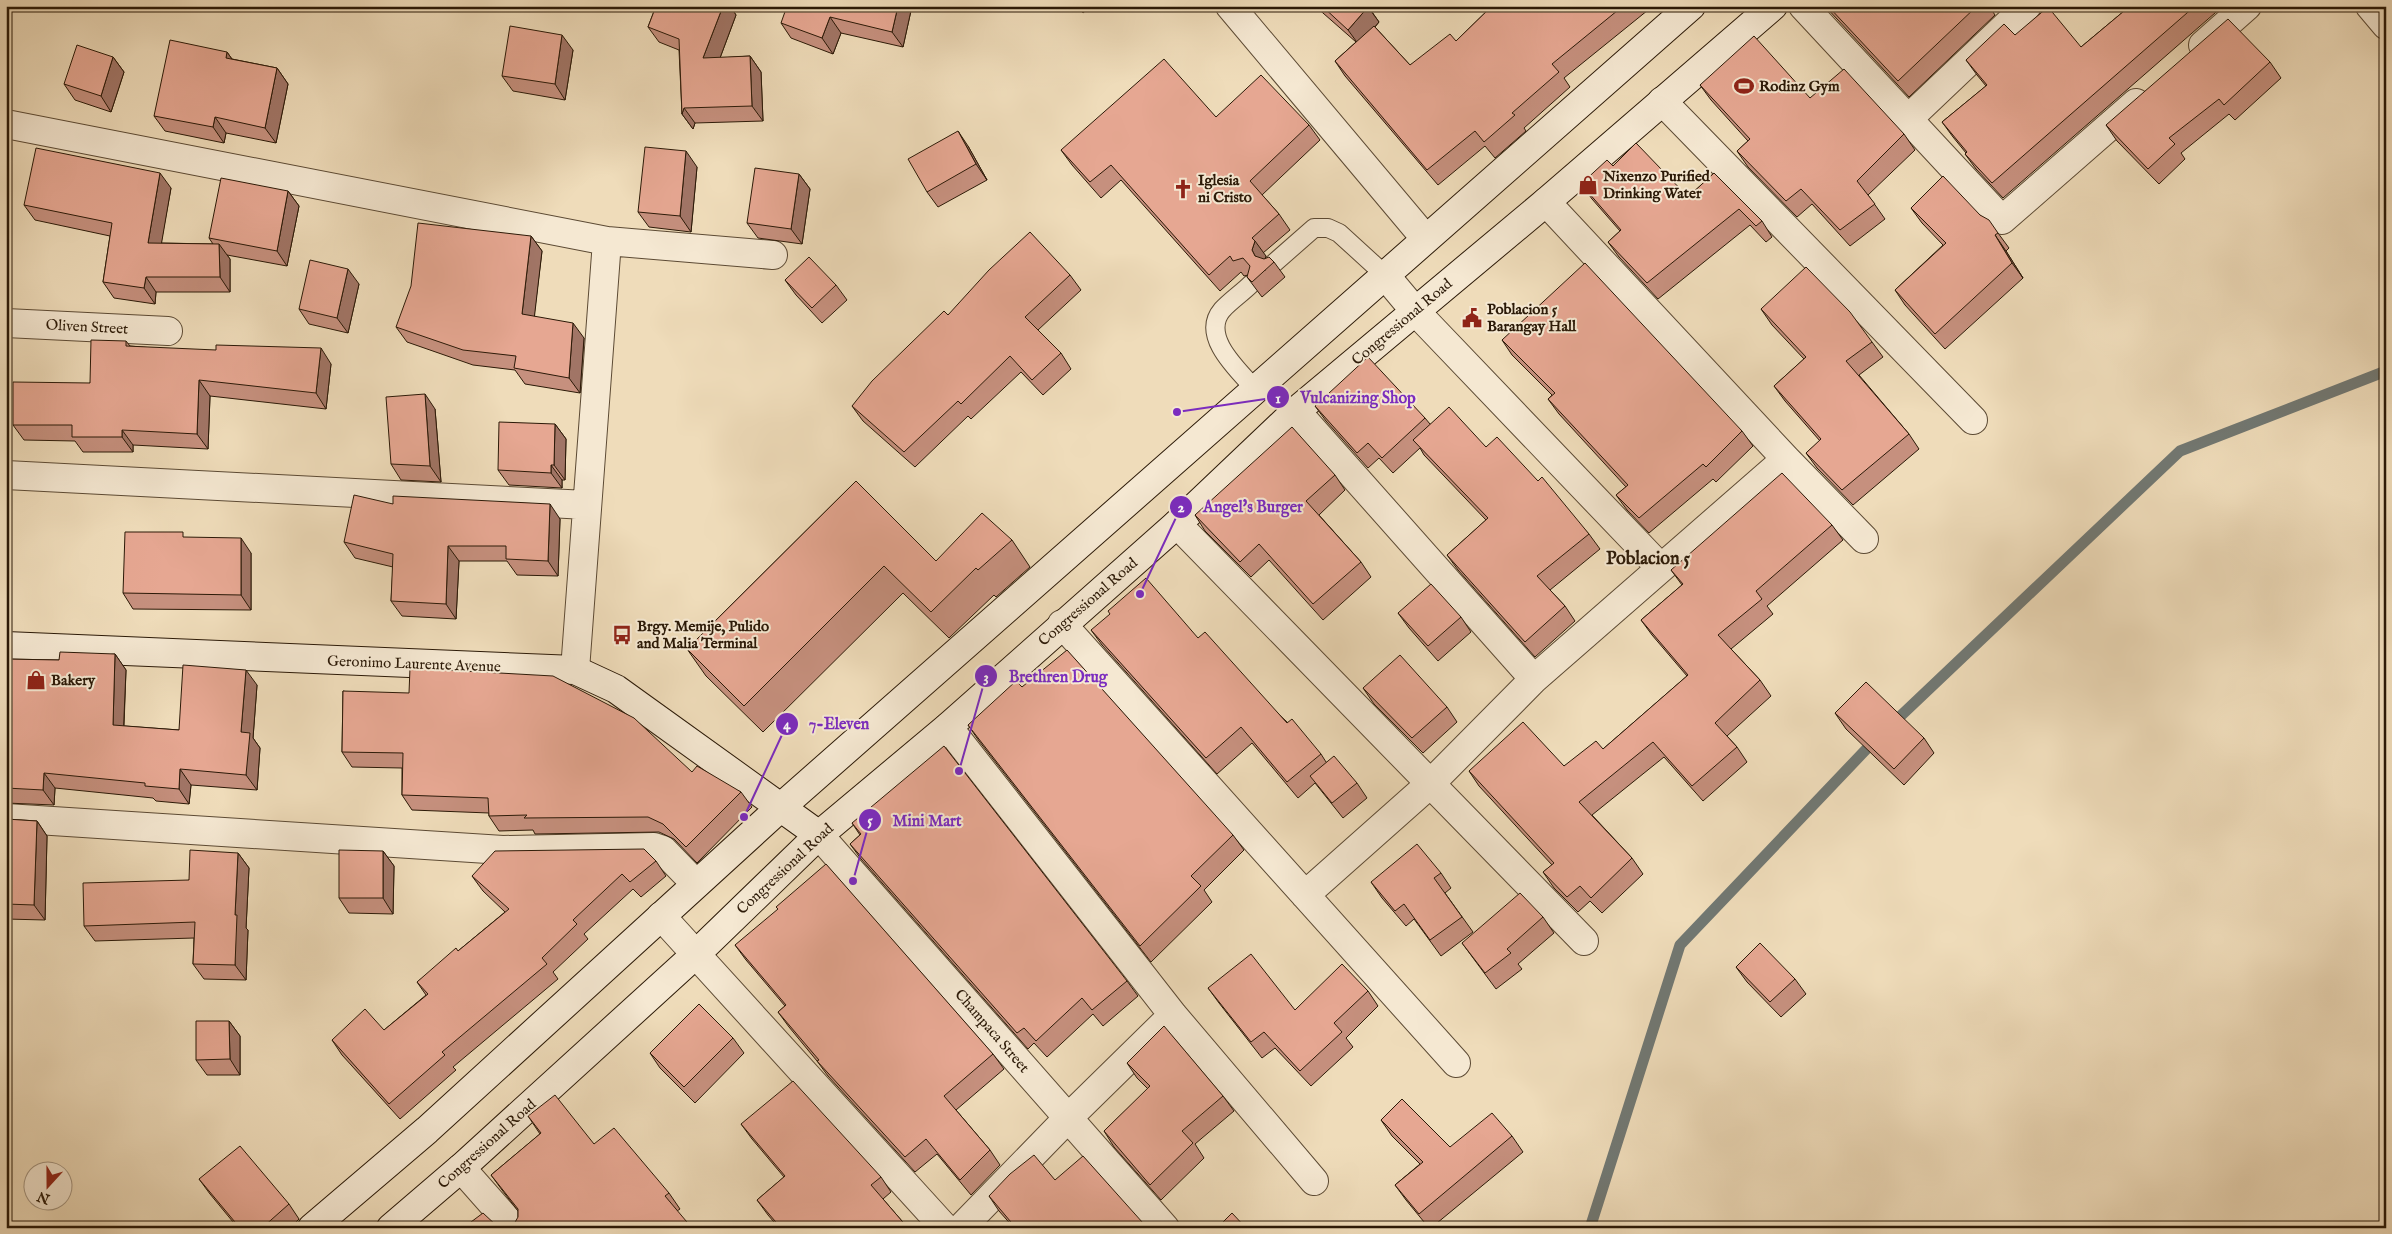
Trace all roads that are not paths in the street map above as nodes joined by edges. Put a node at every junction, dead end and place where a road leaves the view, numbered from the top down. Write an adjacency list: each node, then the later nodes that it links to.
1 (1230, 6): 15 (street)
2 (1691, 6): 15 (street)
3 (1773, 6): 11 (street, Congressional Road)
4 (1803, 6): 12 (street)
5 (2027, 6): 12 (street)
6 (2247, 6): 9 (street)
7 (2370, 6): 8 (street)
8 (2386, 25)
9 (2187, 58)
10 (2158, 84): 12 (street)
11 (1662, 101): 14 (street, Congressional Road); 26 (street)
12 (1908, 119)
13 (6, 124): 16 (street)
14 (1546, 202): 21 (street, Congressional Road); 27 (street)
15 (1425, 238): 19 (street)
16 (607, 241): 17 (street); 29 (street)
17 (773, 255)
18 (1273, 264): 19 (lane)
19 (1384, 274): 21 (street); 24 (street)
20 (1251, 284): 24 (lane)
21 (1415, 311): 25 (street, Congressional Road); 32 (street)
22 (6, 323): 23 (street, Oliven Street)
23 (168, 331)
24 (1254, 389): 39 (street)
25 (1296, 411): 30 (street, Congressional Road); 36 (street)
26 (1973, 420)
27 (1786, 459): 31 (street); 32 (street)
28 (6, 475): 29 (street)
29 (587, 506): 35 (street)
30 (1177, 524): 33 (street, Congressional Road); 38 (street)
31 (1864, 539)
32 (1660, 567): 36 (street)
33 (1062, 624): 37 (street, Congressional Road); 43 (street)
34 (6, 646): 35 (street, Geronimo Laurente Avenue)
35 (575, 670): 39 (street, Geronimo Laurente Avenue)
36 (1534, 679): 38 (street)
37 (948, 727): 41 (street, Congressional Road); 47 (street)
38 (1430, 784): 43 (street); 45 (street)
39 (780, 808): 41 (street, Champaca Street); 42 (street)
40 (6, 818): 42 (street)
41 (819, 835): 46 (street, Congressional Road); 49 (street, Champaca Street)
42 (696, 884): 44 (street)
43 (1305, 895): 48 (street)
44 (661, 916): 46 (street); 52 (street)
45 (1584, 942)
46 (695, 955): 50 (street, Congressional Road); 55 (street)
47 (1173, 1015): 49 (street); 51 (street)
48 (1456, 1063)
49 (1068, 1118): 56 (street); 57 (street, Champaca Street)
50 (461, 1168): 53 (street, Congressional Road); 54 (street)
51 (1314, 1181)
52 (312, 1228)
53 (391, 1228)
54 (514, 1228)
55 (945, 1228)
56 (961, 1228)
57 (1165, 1228)

